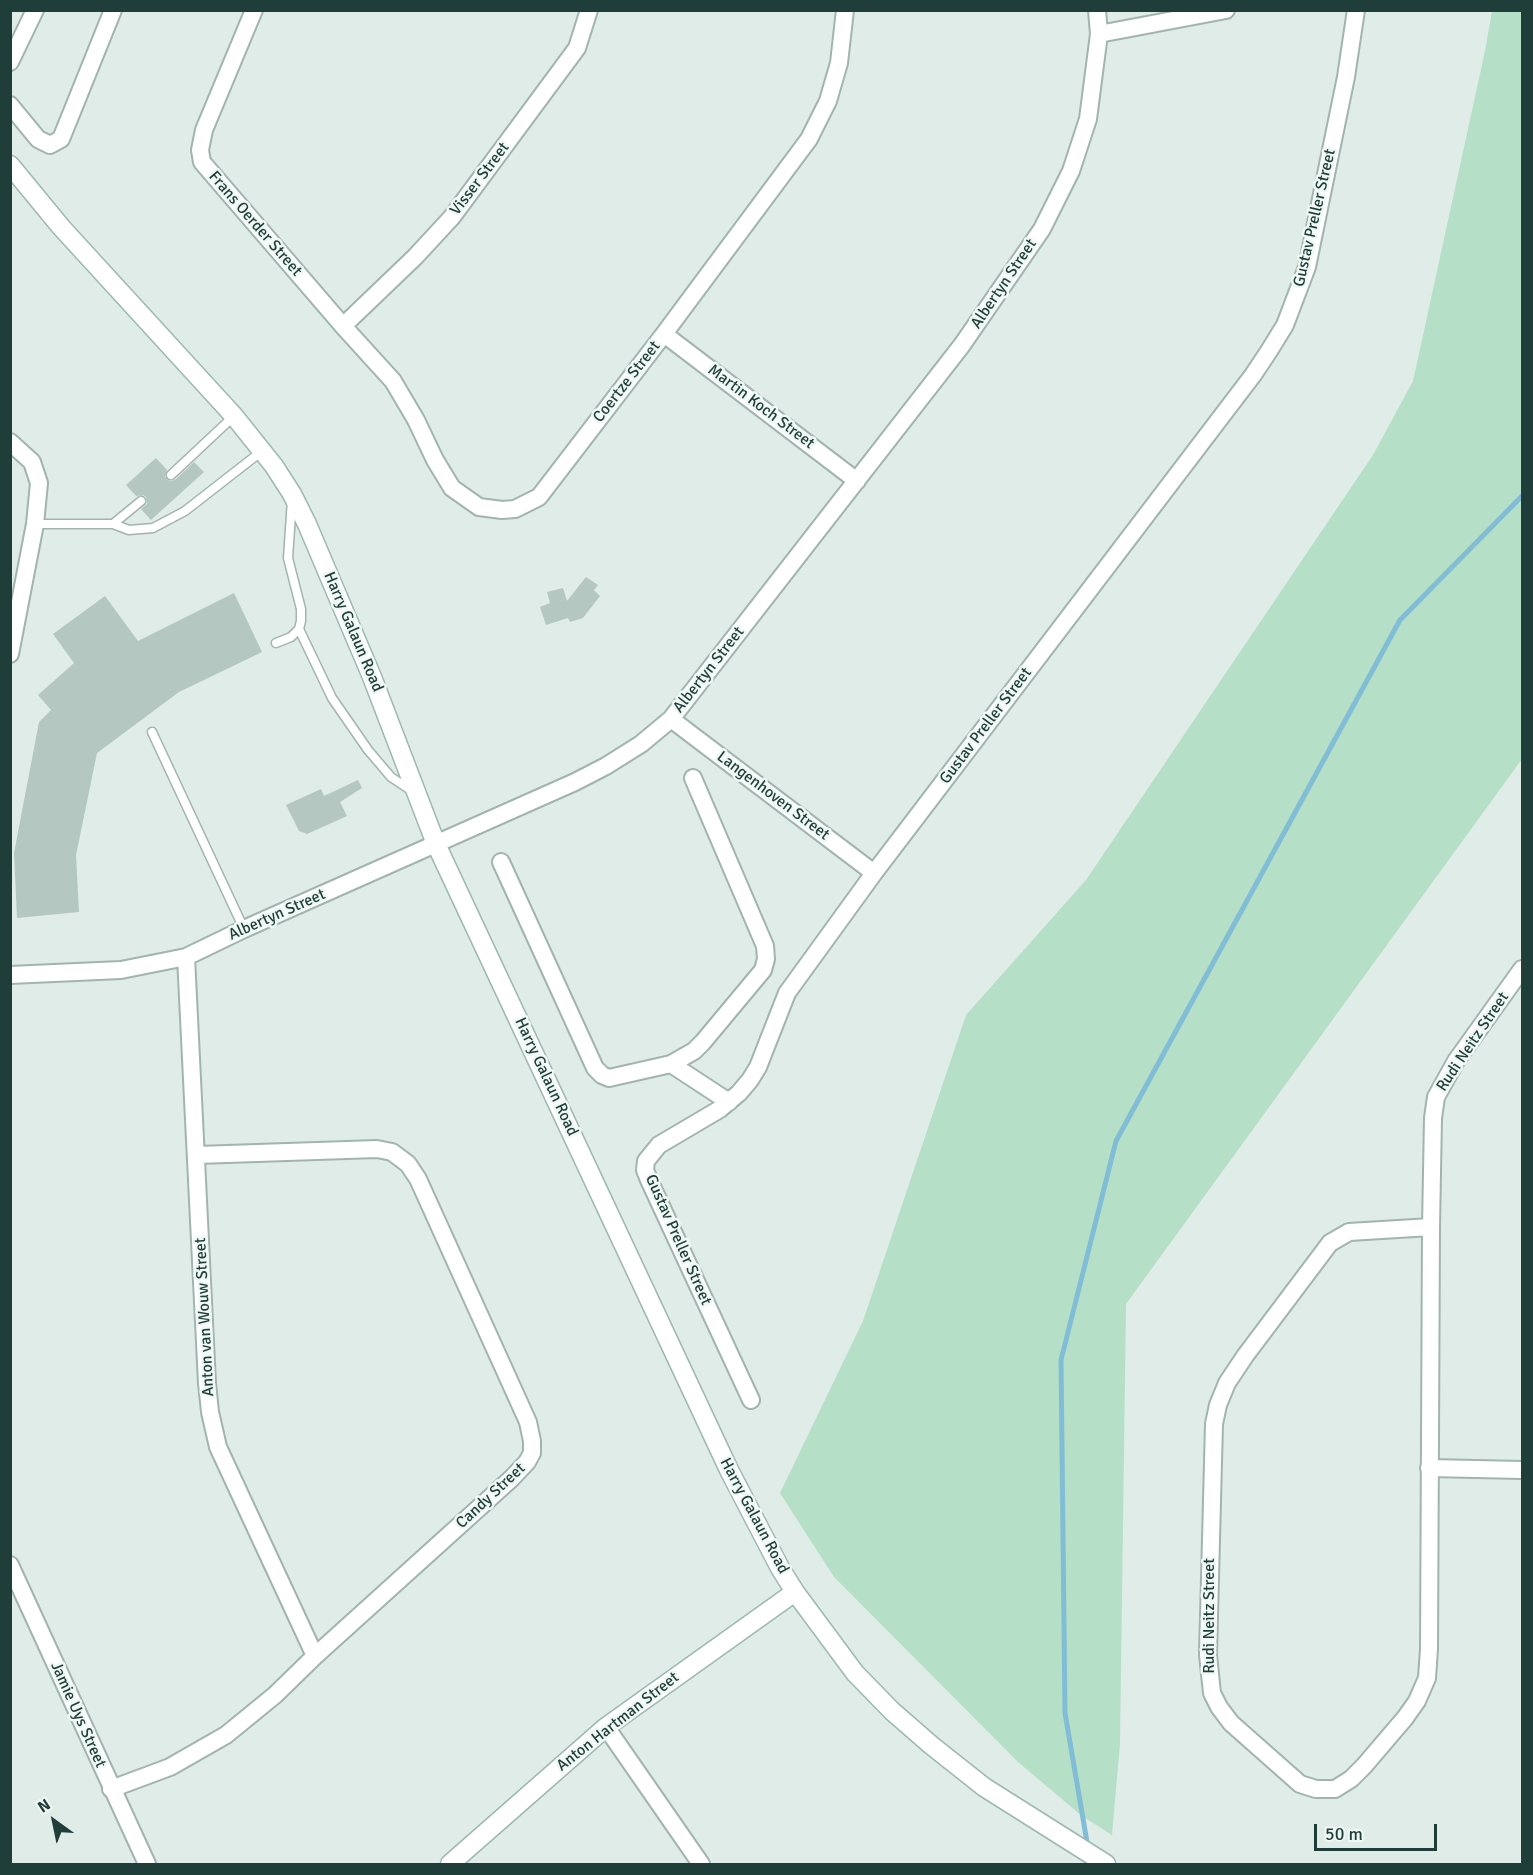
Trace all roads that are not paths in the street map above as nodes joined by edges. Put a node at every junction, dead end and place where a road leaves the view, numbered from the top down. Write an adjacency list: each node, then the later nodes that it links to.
1 (35, 10): 10 (street)
2 (113, 10): 11 (street)
3 (254, 10): 15 (street, Frans Oerder Street)
4 (589, 10): 15 (street, Visser Street)
5 (845, 10): 16 (street, Coertze Street)
6 (1097, 10): 9 (street, Albertyn Street)
7 (1226, 10): 9 (street)
8 (1356, 10): 35 (street, Gustav Preller Street)
9 (1099, 34): 21 (street, Albertyn Street)
10 (10, 62)
11 (10, 105)
12 (10, 165): 14 (main road, Harry Galaun Road)
13 (10, 183): 14 (main road, Harry Galaun Road)
14 (62, 227): 17 (main road, Harry Galaun Road)
15 (343, 326): 16 (street, Coertze Street)
16 (664, 334): 21 (street, Martin Koch Street)
17 (234, 416): 19 (main road, Harry Galaun Road); 20 (lane)
18 (10, 442): 24 (street)
19 (262, 451): 22 (main road, Harry Galaun Road); 25 (lane)
20 (171, 475)
21 (857, 480): 29 (street, Albertyn Street)
22 (292, 494): 26 (lane); 32 (main road, Harry Galaun Road)
23 (141, 501): 25 (lane)
24 (35, 524): 25 (lane); 28 (street)
25 (113, 524)
26 (299, 629): 27 (lane); 32 (lane)
27 (276, 643)
28 (10, 654)
29 (671, 719): 33 (street, Albertyn Street); 35 (street, Langenhoven Street)
30 (152, 732): 36 (lane)
31 (693, 778): 40 (street)
32 (417, 795): 33 (main road, Harry Galaun Road)
33 (436, 844): 36 (street, Albertyn Street); 48 (main road, Harry Galaun Road)
34 (501, 862): 40 (street)
35 (874, 873): 41 (street, Gustav Preller Street)
36 (244, 929): 37 (street, Albertyn Street)
37 (186, 957): 39 (street, Albertyn Street); 42 (street, Anton van Wouw Street)
38 (1522, 969): 43 (street, Rudi Neitz Street)
39 (10, 975)
40 (670, 1065): 41 (street)
41 (729, 1102): 44 (street, Gustav Preller Street)
42 (197, 1155): 49 (street, Anton van Wouw Street); 49 (street, Candy Street)
43 (1431, 1227): 45 (street, Rudi Neitz Street); 45 (street, Rudi Neitz Street)
44 (751, 1400)
45 (1429, 1468): 46 (street)
46 (1522, 1470)
47 (10, 1565): 51 (street, Jamie Uys Street)
48 (795, 1592): 50 (main road, Anton Hartman Street); 55 (main road, Harry Galaun Road)
49 (315, 1656): 51 (street, Candy Street)
50 (606, 1727): 53 (main road, Anton Hartman Street); 54 (street)
51 (111, 1789): 52 (street, Jamie Uys Street)
52 (147, 1864)
53 (450, 1864)
54 (701, 1864)
55 (1106, 1864)

